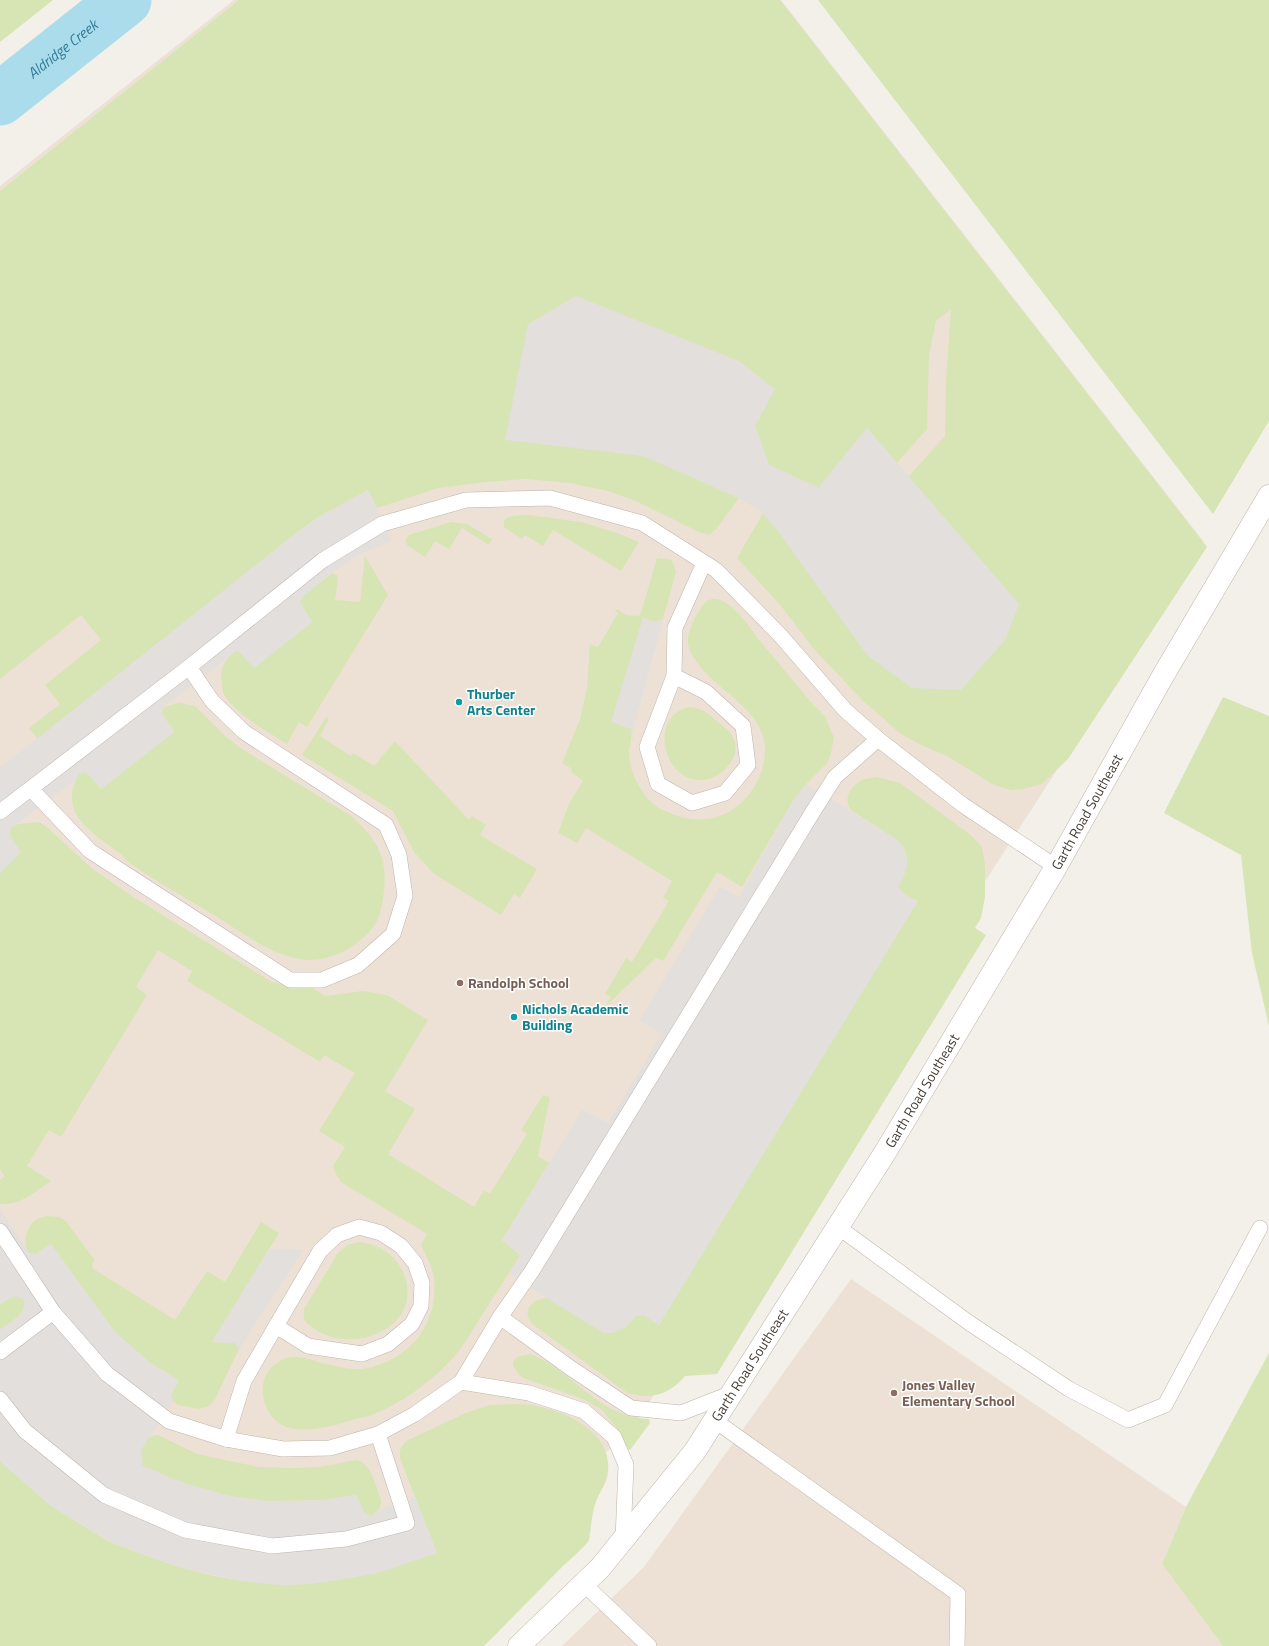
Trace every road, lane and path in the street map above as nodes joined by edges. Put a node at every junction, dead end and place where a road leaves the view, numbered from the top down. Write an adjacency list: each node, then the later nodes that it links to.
1 (1269, 496): 8 (street, Garth Road Southeast)
2 (704, 563): 3 (lane); 4 (lane); 5 (lane)
3 (189, 667): 6 (lane); 6 (lane)
4 (674, 676): 4 (lane)
5 (878, 739): 8 (lane); 13 (lane)
6 (31, 789): 7 (lane)
7 (0, 812)
8 (1056, 867): 9 (street, Garth Road Southeast)
9 (838, 1227): 10 (lane); 17 (street, Garth Road Southeast)
10 (1260, 1228)
11 (0, 1231): 12 (lane)
12 (53, 1312): 15 (lane); 21 (lane)
13 (500, 1317): 16 (lane); 17 (lane)
14 (276, 1326): 14 (lane); 21 (lane)
15 (0, 1352)
16 (461, 1382): 20 (lane); 22 (lane)
17 (732, 1393): 19 (street, Garth Road Southeast)
18 (0, 1399): 20 (lane)
19 (714, 1420): 22 (street, Garth Road Southeast); 26 (lane)
20 (378, 1434): 21 (lane)
21 (226, 1439)
22 (623, 1540): 23 (street, Garth Road Southeast)
23 (584, 1584): 24 (street, Garth Road Southeast); 25 (lane)
24 (519, 1646)
25 (649, 1646)
26 (958, 1646)

